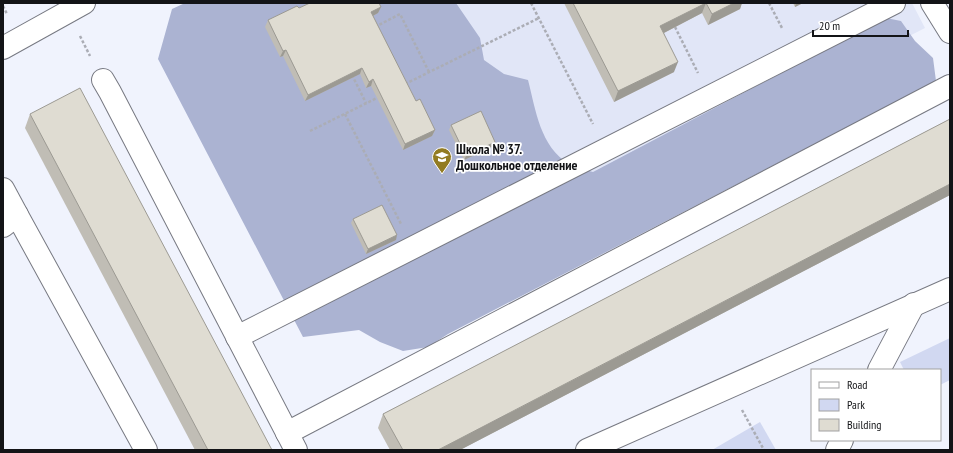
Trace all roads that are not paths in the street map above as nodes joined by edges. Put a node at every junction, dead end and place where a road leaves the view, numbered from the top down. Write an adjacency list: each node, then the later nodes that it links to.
1 (84, 3): 5 (lane)
2 (894, 3): 12 (lane)
3 (932, 3): 4 (lane)
4 (950, 32)
5 (3, 48)
6 (103, 80): 12 (lane)
7 (950, 86): 15 (lane)
8 (3, 189): 9 (lane)
9 (10, 221): 16 (lane)
10 (950, 289): 11 (lane)
11 (914, 304): 13 (lane); 17 (lane)
12 (237, 337): 15 (lane)
13 (880, 369)
14 (842, 441): 18 (lane)
15 (292, 442)
16 (146, 450)
17 (586, 450)
18 (837, 450)

